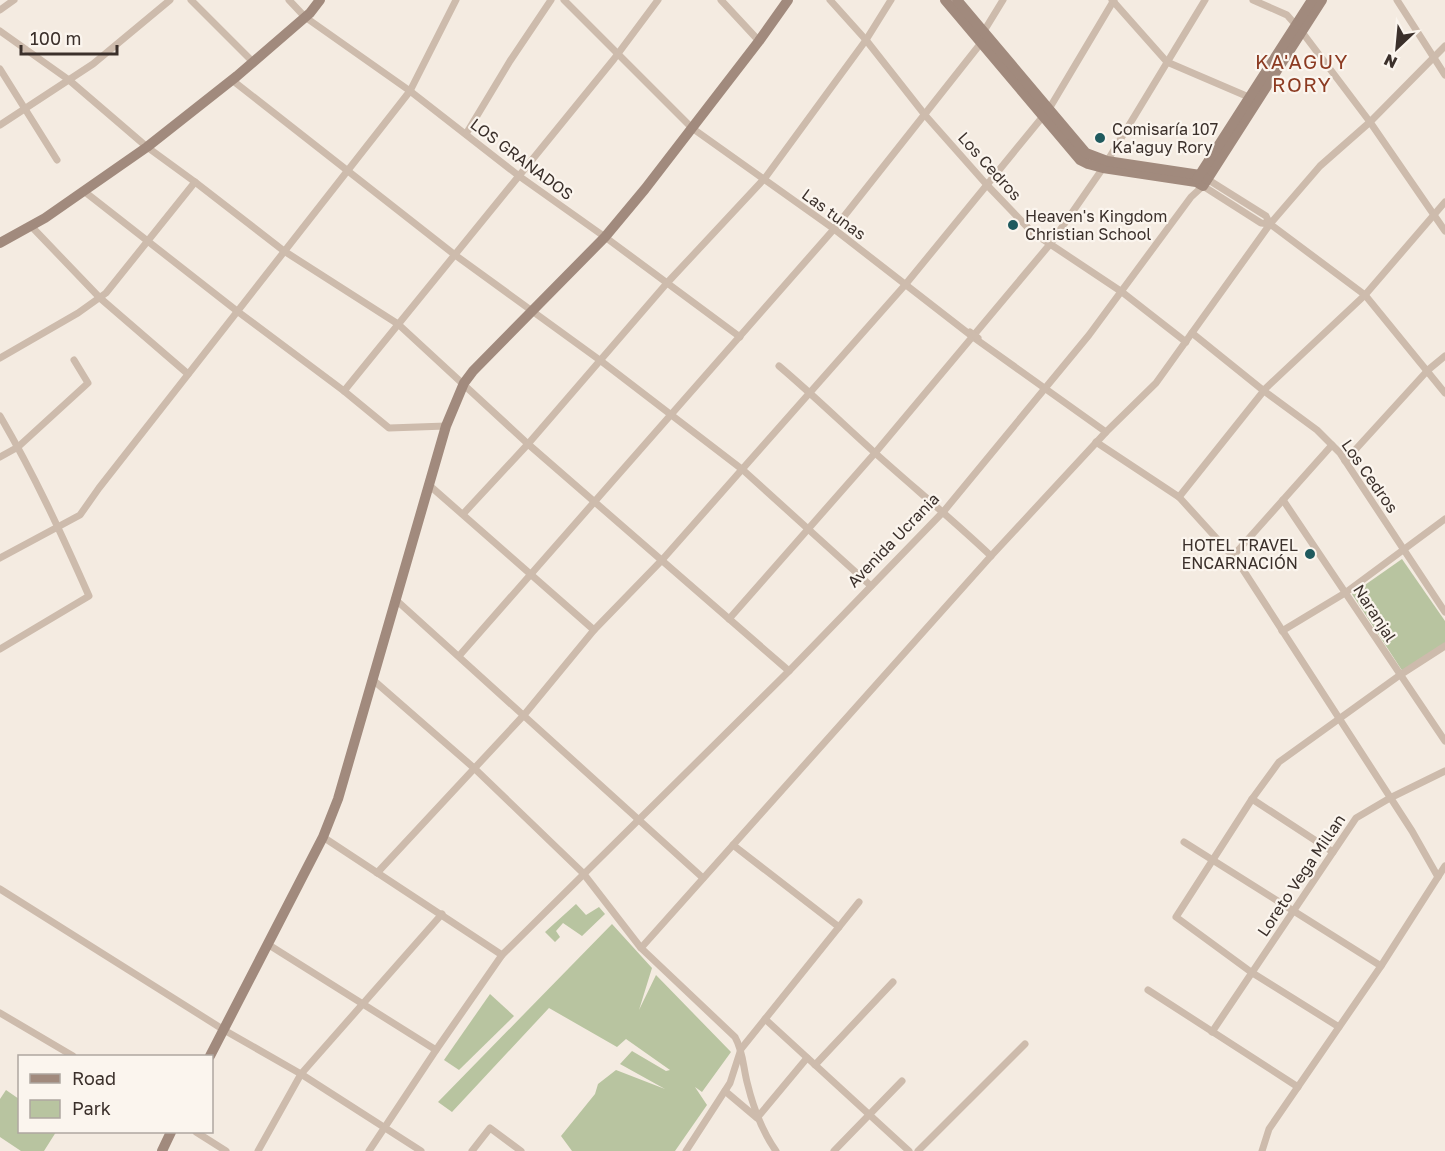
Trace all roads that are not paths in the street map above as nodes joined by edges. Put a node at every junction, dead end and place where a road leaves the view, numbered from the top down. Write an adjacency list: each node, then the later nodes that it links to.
1 (14, 0): 23 (street)
2 (170, 0): 38 (street)
3 (191, 0): 34 (street)
4 (289, 0): 24 (street, LOS GRANADOS)
5 (320, 0): 24 (street)
6 (456, 0): 40 (street)
7 (551, 0): 48 (street)
8 (564, 0): 32 (street, Las tunas)
9 (657, 0): 32 (street)
10 (721, 0): 29 (street)
11 (788, 0): 29 (street)
12 (830, 0): 28 (street, Los Cedros)
13 (891, 0): 28 (street)
14 (945, 0): 30 (street)
15 (957, 0): 27 (street)
16 (1003, 0): 27 (street)
17 (1113, 0): 35 (street); 43 (street)
18 (1205, 0): 35 (street)
19 (1253, 0): 25 (street)
20 (1312, 0): 25 (street, Avenida Ucrania)
21 (1322, 0): 25 (street, Avenida Ucrania)
22 (1397, 0): 33 (street)
23 (0, 10)
24 (305, 17): 34 (street); 40 (street, LOS GRANADOS)
25 (1299, 29): 41 (street, Avenida Ucrania); 45 (street)
26 (0, 31): 38 (street)
27 (984, 31): 30 (street); 43 (street)
28 (866, 40): 44 (street, Los Cedros); 54 (street)
29 (759, 41): 47 (street)
30 (981, 43): 43 (street); 44 (street)
31 (1445, 46): 33 (street)
32 (618, 54): 47 (street, Las tunas); 53 (street)
33 (1434, 58): 37 (street); 45 (street)
34 (254, 62): 39 (street)
35 (1167, 62): 41 (street); 51 (street)
36 (0, 69): 42 (street)
37 (1445, 75)
38 (69, 80): 42 (street); 49 (street)
39 (232, 81): 49 (street); 52 (street)
40 (410, 91): 48 (street, LOS GRANADOS); 52 (street)
41 (1254, 100): 55 (street, Avenida Ucrania)
42 (25, 109): 46 (street); 50 (street)
43 (1046, 113): 51 (street); 57 (street)
44 (926, 115): 57 (street, Los Cedros); 63 (street)
45 (1370, 122): 60 (street); 61 (street)
46 (0, 125)
47 (692, 128): 54 (street, Las tunas); 65 (street)
48 (466, 134): 53 (street, LOS GRANADOS)
49 (147, 147): 56 (street); 58 (street)
50 (57, 160)
51 (1105, 165): 55 (street); 68 (street)
52 (348, 171): 69 (street); 70 (street)
53 (519, 176): 65 (street, LOS GRANADOS); 70 (street)
54 (763, 180): 63 (street, Las tunas); 71 (street)
55 (1202, 181): 61 (street); 73 (street, Avenida Ucrania)
56 (195, 182): 67 (street); 69 (street)
57 (987, 185): 68 (street, Los Cedros); 72 (street)
58 (85, 192): 62 (street); 67 (street)
59 (1445, 202): 60 (street)
60 (1434, 215): 64 (street); 74 (street)
61 (1270, 224): 74 (street); 79 (street)
62 (31, 226): 66 (street); 75 (street)
63 (834, 229): 72 (street, Las tunas); 81 (street)
64 (1445, 231)
65 (605, 237): 71 (street, LOS GRANADOS); 76 (street)
66 (1, 241)
67 (147, 242): 75 (street); 77 (street)
68 (1051, 243): 73 (street, Los Cedros); 80 (street)
69 (284, 251): 77 (street); 78 (street)
70 (455, 255): 76 (street); 78 (street)
71 (667, 284): 81 (street, LOS GRANADOS); 86 (street)
72 (905, 285): 80 (street, Las tunas); 94 (street)
73 (1122, 292): 82 (street, Los Cedros); 91 (street, Avenida Ucrania)
74 (1365, 295): 88 (street); 93 (street)
75 (100, 298): 84 (street); 89 (street)
76 (532, 310): 86 (street); 90 (street)
77 (237, 311): 89 (street); 92 (street)
78 (398, 324): 90 (street); 92 (street)
79 (1192, 333): 82 (street); 93 (street, Los Cedros)
80 (973, 336): 91 (street, Las tunas); 104 (street)
81 (740, 337): 96 (street)
82 (1186, 342): 99 (street)
83 (1445, 357): 88 (street)
84 (0, 358)
85 (74, 360): 103 (street)
86 (601, 361): 96 (street); 101 (street)
87 (779, 366): 94 (street)
88 (1428, 370): 95 (street); 106 (street)
89 (188, 374): 115 (street)
90 (464, 383): 98 (street); 101 (street)
91 (1046, 388): 99 (street, Las tunas); 112 (street, Avenida Ucrania)
92 (344, 391): 98 (street)
93 (1264, 391): 102 (street, Los Cedros); 109 (street)
94 (811, 393): 104 (street); 107 (street)
95 (1445, 393)
96 (671, 415): 107 (street); 111 (street)
97 (0, 416): 103 (street)
98 (446, 426): 108 (street)
99 (1106, 432): 100 (street)
100 (1096, 442): 109 (street); 118 (street)
101 (528, 444): 111 (street); 113 (street)
102 (1332, 445): 106 (street, Los Cedros); 110 (street)
103 (18, 447): 105 (street); 115 (street)
104 (875, 453): 112 (street); 116 (street)
105 (0, 457)
106 (1345, 461): 117 (street, Los Cedros)
107 (743, 470): 116 (street); 121 (street)
108 (429, 485): 113 (street); 125 (street)
109 (1179, 497): 119 (street)
110 (1283, 500): 119 (street); 124 (street, Naranjal)
111 (595, 501): 121 (street); 122 (street)
112 (944, 511): 118 (street); 123 (street, Avenida Ucrania)
113 (463, 514): 122 (street)
114 (1445, 519): 117 (street)
115 (58, 527): 120 (street); 131 (street)
116 (809, 529): 123 (street); 127 (street)
117 (1403, 549): 124 (street); 126 (street, Los Cedros)
118 (991, 556): 146 (street)
119 (1233, 556): 129 (street)
120 (0, 558)
121 (662, 560): 127 (street); 128 (street)
122 (530, 574): 128 (street); 132 (street)
123 (871, 585): 133 (street, Avenida Ucrania)
124 (1345, 593): 129 (street); 134 (street, Naranjal)
125 (396, 599): 132 (street); 135 (street)
126 (1445, 612)
127 (729, 619): 133 (street)
128 (594, 630): 136 (street)
129 (1282, 631): 137 (street)
130 (1445, 646): 134 (street)
131 (0, 649)
132 (459, 657): 136 (street)
133 (789, 671): 143 (street, Avenida Ucrania)
134 (1400, 675): 137 (street); 138 (street, Naranjal)
135 (372, 679): 139 (street); 144 (street)
136 (524, 715): 139 (street); 143 (street)
137 (1339, 719): 141 (street); 142 (street)
138 (1445, 741)
139 (474, 768): 150 (street); 151 (street)
140 (1445, 771): 141 (street, Loreto Vega Millan)
141 (1390, 798): 147 (street, Loreto Vega Millan); 152 (street)
142 (1252, 799): 147 (street); 148 (street)
143 (638, 821): 151 (street, Avenida Ucrania); 153 (street)
144 (323, 837): 150 (street); 159 (street)
145 (1184, 843): 148 (street)
146 (733, 844): 153 (street); 158 (street)
147 (1333, 852): 156 (street, Loreto Vega Millan)
148 (1212, 861): 156 (street); 163 (street)
149 (1445, 866): 152 (street)
150 (377, 873): 157 (street)
151 (583, 873): 160 (street); 161 (street, Avenida Ucrania)
152 (1438, 877): 162 (street)
153 (703, 878): 160 (street)
154 (0, 890): 170 (street)
155 (859, 902): 158 (street)
156 (1294, 911): 162 (street); 163 (street, Loreto Vega Millan)
157 (442, 914): 161 (street); 166 (street)
158 (838, 927): 168 (street)
159 (269, 945): 166 (street); 170 (street)
160 (641, 948): 173 (street)
161 (502, 955): 174 (street, Avenida Ucrania)
162 (1381, 966): 169 (street)
163 (1251, 972): 169 (street); 171 (street, Loreto Vega Millan)
164 (892, 982): 178 (street)
165 (1148, 990): 171 (street)
166 (362, 1004): 174 (street); 179 (street)
167 (0, 1012): 175 (street)
168 (765, 1019): 173 (street); 177 (street)
169 (1339, 1028): 181 (street)
170 (224, 1030): 176 (street); 179 (street)
171 (1212, 1032): 181 (street)
172 (1025, 1044): 199 (street)
173 (741, 1048): 182 (street); 184 (street)
174 (436, 1050): 185 (street, Avenida Ucrania)
175 (71, 1055)
176 (211, 1055)
177 (807, 1058): 178 (street); 184 (street)
178 (815, 1065): 183 (street)
179 (301, 1074): 185 (street); 190 (street)
180 (902, 1081): 183 (street)
181 (1298, 1087): 200 (street)
182 (725, 1091): 184 (street); 195 (street)
183 (869, 1114): 197 (street); 198 (street)
184 (757, 1118): 196 (street)
185 (385, 1129): 191 (street, Avenida Ucrania); 192 (street)
186 (170, 1133): 188 (street)
187 (199, 1133): 189 (street)
188 (162, 1151)
189 (226, 1151)
190 (258, 1151)
191 (369, 1151)
192 (421, 1151)
193 (472, 1151): 194 (street)
194 (520, 1151)
195 (686, 1151)
196 (776, 1151)
197 (834, 1151)
198 (909, 1151)
199 (918, 1151)
200 (1262, 1151)

